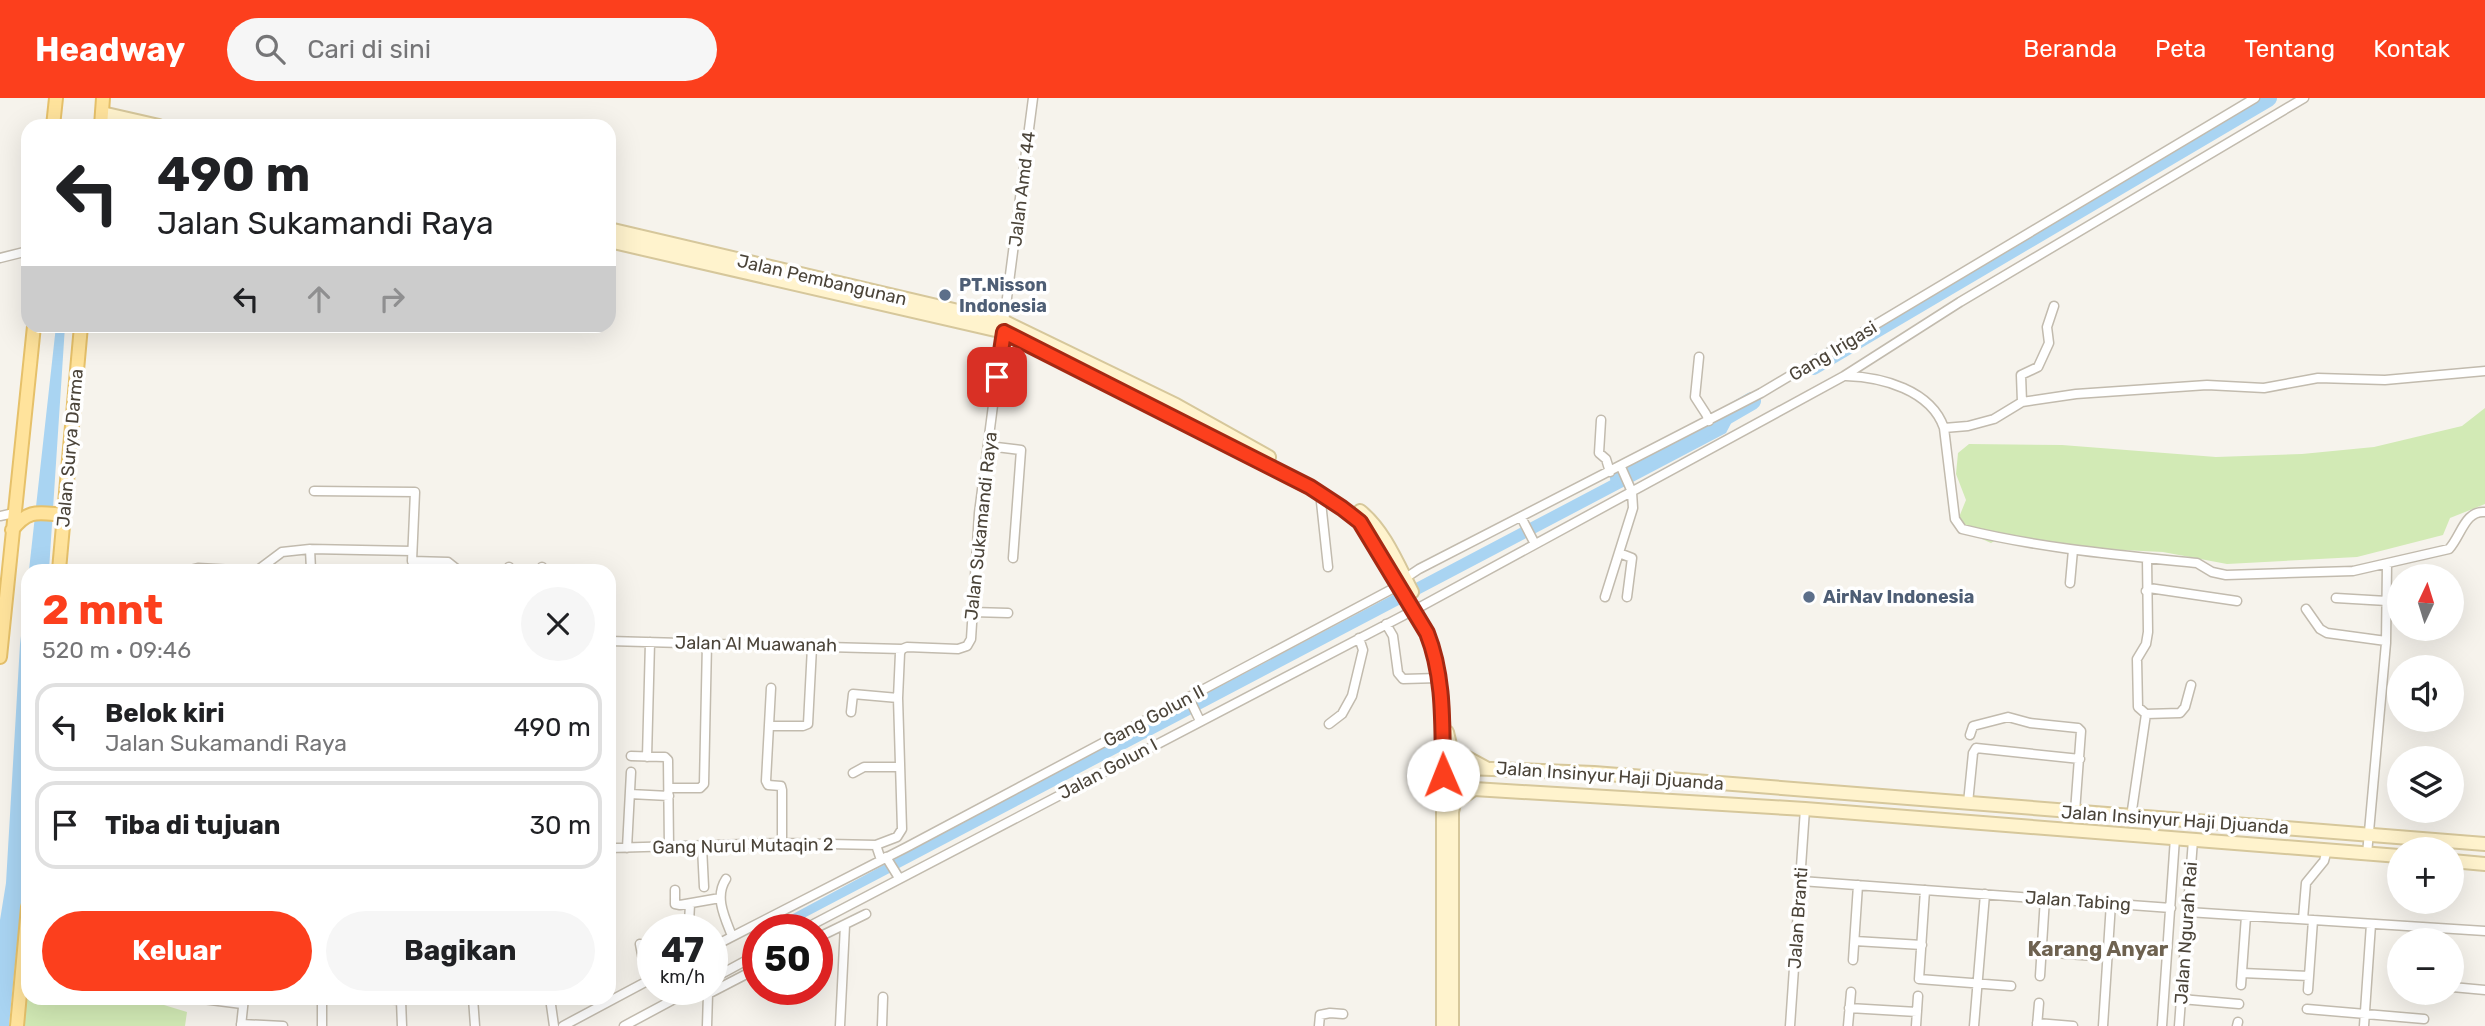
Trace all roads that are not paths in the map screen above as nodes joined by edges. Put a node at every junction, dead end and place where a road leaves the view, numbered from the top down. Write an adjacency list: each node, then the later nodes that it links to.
1 (56, 98): 6 (main road)
2 (103, 98): 7 (main road)
3 (1033, 98): 13 (street, Jalan Amd 44)
4 (2255, 98): 21 (street, Gang Irigasi)
5 (2304, 98): 18 (street, Jalan Golun I)
6 (54, 119)
7 (103, 119)
8 (616, 231): 13 (main road, Jalan Pembangunan)
9 (616, 243): 13 (main road, Jalan Pembangunan)
10 (21, 253): 11 (street)
11 (0, 258)
12 (2054, 306): 19 (street)
13 (1004, 327): 23 (street, Jalan Sukamandi Raya); 29 (main road, Jalan Pembangunan); 50 (main road, Jalan Pembangunan)
14 (33, 333): 26 (main road)
15 (80, 333): 33 (main road, Jalan Surya Darma)
16 (1699, 356): 21 (street)
17 (2485, 371): 19 (street)
18 (1844, 376): 22 (street); 27 (street, Jalan Golun I)
19 (2022, 402): 22 (street)
20 (1601, 420): 25 (street)
21 (1709, 421): 24 (street, Gang Irigasi)
22 (1944, 428): 39 (street)
23 (988, 446): 42 (street); 60 (street, Jalan Sukamandi Raya)
24 (1623, 470): 25 (street, Gang Irigasi); 27 (street)
25 (1610, 472): 35 (street, Gang Irigasi)
26 (17, 488): 30 (main road); 32 (main road)
27 (1630, 488): 37 (street, Jalan Golun I); 41 (street)
28 (314, 491): 40 (street)
29 (1324, 496): 49 (street); 50 (main road, Jalan Pembangunan)
30 (31, 512): 33 (main road); 36 (main road)
31 (2485, 512): 48 (street)
32 (14, 513): 34 (street); 36 (main road)
33 (64, 515): 44 (main road, Jalan Surya Darma)
34 (0, 516)
35 (1523, 521): 37 (street); 50 (street, Gang Irigasi)
36 (12, 530): 70 (main road)
37 (1533, 541): 58 (street, Jalan Golun I)
38 (310, 549): 40 (street); 45 (street); 46 (street)
39 (2073, 550): 43 (street); 51 (street)
40 (412, 551): 47 (street)
41 (1619, 553): 53 (street); 54 (street)
42 (1013, 558)
43 (2147, 558): 48 (street); 52 (street)
44 (60, 564)
45 (266, 564)
46 (311, 564)
47 (450, 564)
48 (2387, 564)
49 (1328, 567)
50 (1402, 582): 58 (main road, Jalan Pembangunan); 75 (street, Gang Golun II)
51 (2070, 583)
52 (2146, 591): 56 (street); 77 (street)
53 (1605, 597)
54 (1627, 597)
55 (2336, 598): 57 (street)
56 (2237, 601)
57 (2387, 603): 65 (street)
58 (1416, 607): 62 (street, Jalan Golun I); 71 (main road, Jalan Pembangunan); 86 (main road, Jalan Pembangunan)
59 (2306, 609): 65 (street)
60 (972, 612): 61 (street); 69 (street, Jalan Sukamandi Raya)
61 (1007, 613)
62 (1386, 624): 63 (street, Jalan Golun I); 71 (street)
63 (1359, 638): 78 (street, Jalan Golun I); 79 (street)
64 (616, 641): 66 (street, Jalan Al Muawanah)
65 (2386, 641): 103 (street)
66 (650, 642): 67 (street, Jalan Al Muawanah); 83 (street)
67 (707, 643): 68 (street, Jalan Al Muawanah); 92 (street)
68 (812, 647): 69 (street, Jalan Al Muawanah); 80 (street)
69 (902, 649): 74 (street)
70 (0, 657)
71 (1439, 678): 90 (main road, Jalan Pembangunan)
72 (2191, 685): 77 (street)
73 (771, 688): 80 (street)
74 (898, 698): 76 (street); 85 (street)
75 (1189, 699): 78 (street); 112 (street, Gang Golun II)
76 (851, 712)
77 (2146, 714): 100 (street)
78 (1199, 718): 121 (street, Jalan Golun I)
79 (1329, 724)
80 (769, 726): 107 (street)
81 (1970, 735): 84 (street)
82 (631, 757): 83 (street)
83 (647, 757): 92 (street)
84 (2080, 759): 97 (street); 99 (street)
85 (899, 766): 88 (street); 104 (street)
86 (1486, 768): 89 (main road, Jalan Insinyur Haji Djuanda); 90 (main road, Jalan Insinyur Haji Djuanda)
87 (631, 772): 93 (street)
88 (853, 773)
89 (1594, 773): 94 (main road); 95 (main road, Jalan Insinyur Haji Djuanda)
90 (1443, 775): 91 (main road, Jalan Insinyur Haji Djuanda); 200 (main road, Jalan Pembangunan)
91 (1474, 789): 94 (main road, Jalan Insinyur Haji Djuanda); 201 (main road)
92 (669, 792): 93 (street); 110 (street)
93 (630, 794): 114 (street)
94 (1591, 795): 98 (main road, Jalan Insinyur Haji Djuanda)
95 (1932, 800): 96 (main road, Jalan Insinyur Haji Djuanda); 101 (main road)
96 (1953, 802): 97 (main road, Jalan Insinyur Haji Djuanda); 102 (main road)
97 (1968, 803): 99 (main road, Jalan Insinyur Haji Djuanda)
98 (1805, 809): 101 (main road, Jalan Insinyur Haji Djuanda); 123 (street, Jalan Branti)
99 (2075, 812): 100 (main road, Jalan Insinyur Haji Djuanda)
100 (2131, 817): 103 (main road, Jalan Insinyur Haji Djuanda)
101 (1930, 818): 102 (main road, Jalan Insinyur Haji Djuanda)
102 (1952, 820): 105 (main road, Jalan Insinyur Haji Djuanda)
103 (2368, 835): 108 (main road, Jalan Insinyur Haji Djuanda); 116 (street)
104 (897, 837): 109 (street); 112 (street)
105 (2175, 838): 106 (main road, Jalan Insinyur Haji Djuanda); 133 (street)
106 (2193, 840): 115 (main road, Jalan Insinyur Haji Djuanda); 134 (street, Jalan Ngurah Rai)
107 (782, 843): 109 (street, Gang Nurul Mutaqin 2); 111 (street, Gang Nurul Mutaqin 2)
108 (2485, 844)
109 (876, 845): 118 (street)
110 (669, 847): 111 (street, Gang Nurul Mutaqin 2); 114 (street, Gang Nurul Mutaqin 2)
111 (702, 847): 125 (street)
112 (907, 847): 118 (street, Gang Golun II)
113 (616, 848): 114 (street, Gang Nurul Mutaqin 2)
114 (627, 848)
115 (2327, 850): 116 (main road, Jalan Insinyur Haji Djuanda); 139 (street)
116 (2367, 854): 117 (main road, Jalan Insinyur Haji Djuanda)
117 (2387, 855)
118 (885, 859): 121 (street); 147 (street, Gang Golun II)
119 (2464, 862): 120 (main road)
120 (2485, 864)
121 (898, 877): 136 (street, Jalan Golun I)
122 (726, 879): 129 (street)
123 (1801, 881): 124 (street, Jalan Tabing); 202 (street, Jalan Branti)
124 (1858, 885): 127 (street, Jalan Tabing); 149 (street)
125 (704, 887)
126 (675, 890): 132 (street)
127 (1925, 890): 128 (street, Jalan Tabing); 150 (street)
128 (1984, 894): 130 (street, Jalan Tabing); 159 (street)
129 (720, 898): 132 (street); 147 (street)
130 (2045, 898): 131 (street, Jalan Tabing); 151 (street)
131 (2111, 903): 133 (street, Jalan Tabing); 152 (street)
132 (690, 904): 135 (street)
133 (2171, 908): 208 (street)
134 (2188, 912): 138 (street); 170 (street, Jalan Ngurah Rai)
135 (689, 914)
136 (831, 914)
137 (866, 914): 142 (street)
138 (2246, 916): 139 (street); 154 (street)
139 (2303, 919): 140 (street)
140 (2313, 920): 141 (street); 157 (street)
141 (2371, 924): 143 (street); 184 (street)
142 (845, 925): 145 (street); 197 (street)
143 (2430, 928)
144 (2464, 930): 146 (street)
145 (833, 931)
146 (2485, 931)
147 (732, 936): 148 (street, Gang Golun II)
148 (728, 938)
149 (1855, 941): 150 (street); 153 (street)
150 (1922, 945): 159 (street)
151 (2042, 952): 152 (street); 155 (street)
152 (2107, 957): 207 (street)
153 (1853, 960)
154 (2242, 973): 157 (street); 160 (street)
155 (2040, 975)
156 (742, 976): 196 (street)
157 (2309, 976): 164 (street)
158 (21, 982): 188 (main road)
159 (1978, 983): 161 (street); 205 (street)
160 (2241, 985)
161 (2011, 986)
162 (637, 987): 169 (street)
163 (2464, 988): 165 (street)
164 (2308, 990)
165 (2485, 990)
166 (1851, 992): 180 (street)
167 (1918, 996): 182 (street)
168 (883, 997): 198 (street)
169 (616, 998)
170 (2181, 999): 172 (street); 209 (street, Jalan Ngurah Rai)
171 (2039, 1003): 187 (street)
172 (2239, 1004)
173 (243, 1005): 186 (street)
174 (322, 1005): 190 (street)
175 (401, 1005): 191 (street)
176 (474, 1005): 192 (street)
177 (551, 1005): 193 (street)
178 (603, 1005): 194 (street)
179 (663, 1005): 195 (street)
180 (1849, 1008): 182 (street); 203 (street)
181 (2307, 1009): 184 (street)
182 (1917, 1012): 204 (street)
183 (1343, 1014): 199 (street)
184 (2364, 1014): 185 (street); 210 (street)
185 (2424, 1019)
186 (241, 1025): 189 (street)
187 (2037, 1025): 206 (street)
188 (17, 1026)
189 (283, 1026)
190 (322, 1026)
191 (402, 1026)
192 (475, 1026)
193 (554, 1026)
194 (563, 1026)
195 (624, 1026)
196 (707, 1026)
197 (840, 1026)
198 (882, 1026)
199 (1319, 1026)
200 (1443, 1026)
201 (1452, 1026)
202 (1790, 1026)
203 (1848, 1026)
204 (1916, 1026)
205 (1975, 1026)
206 (2073, 1026)
207 (2103, 1026)
208 (2162, 1026)
209 (2179, 1026)
210 (2364, 1026)

